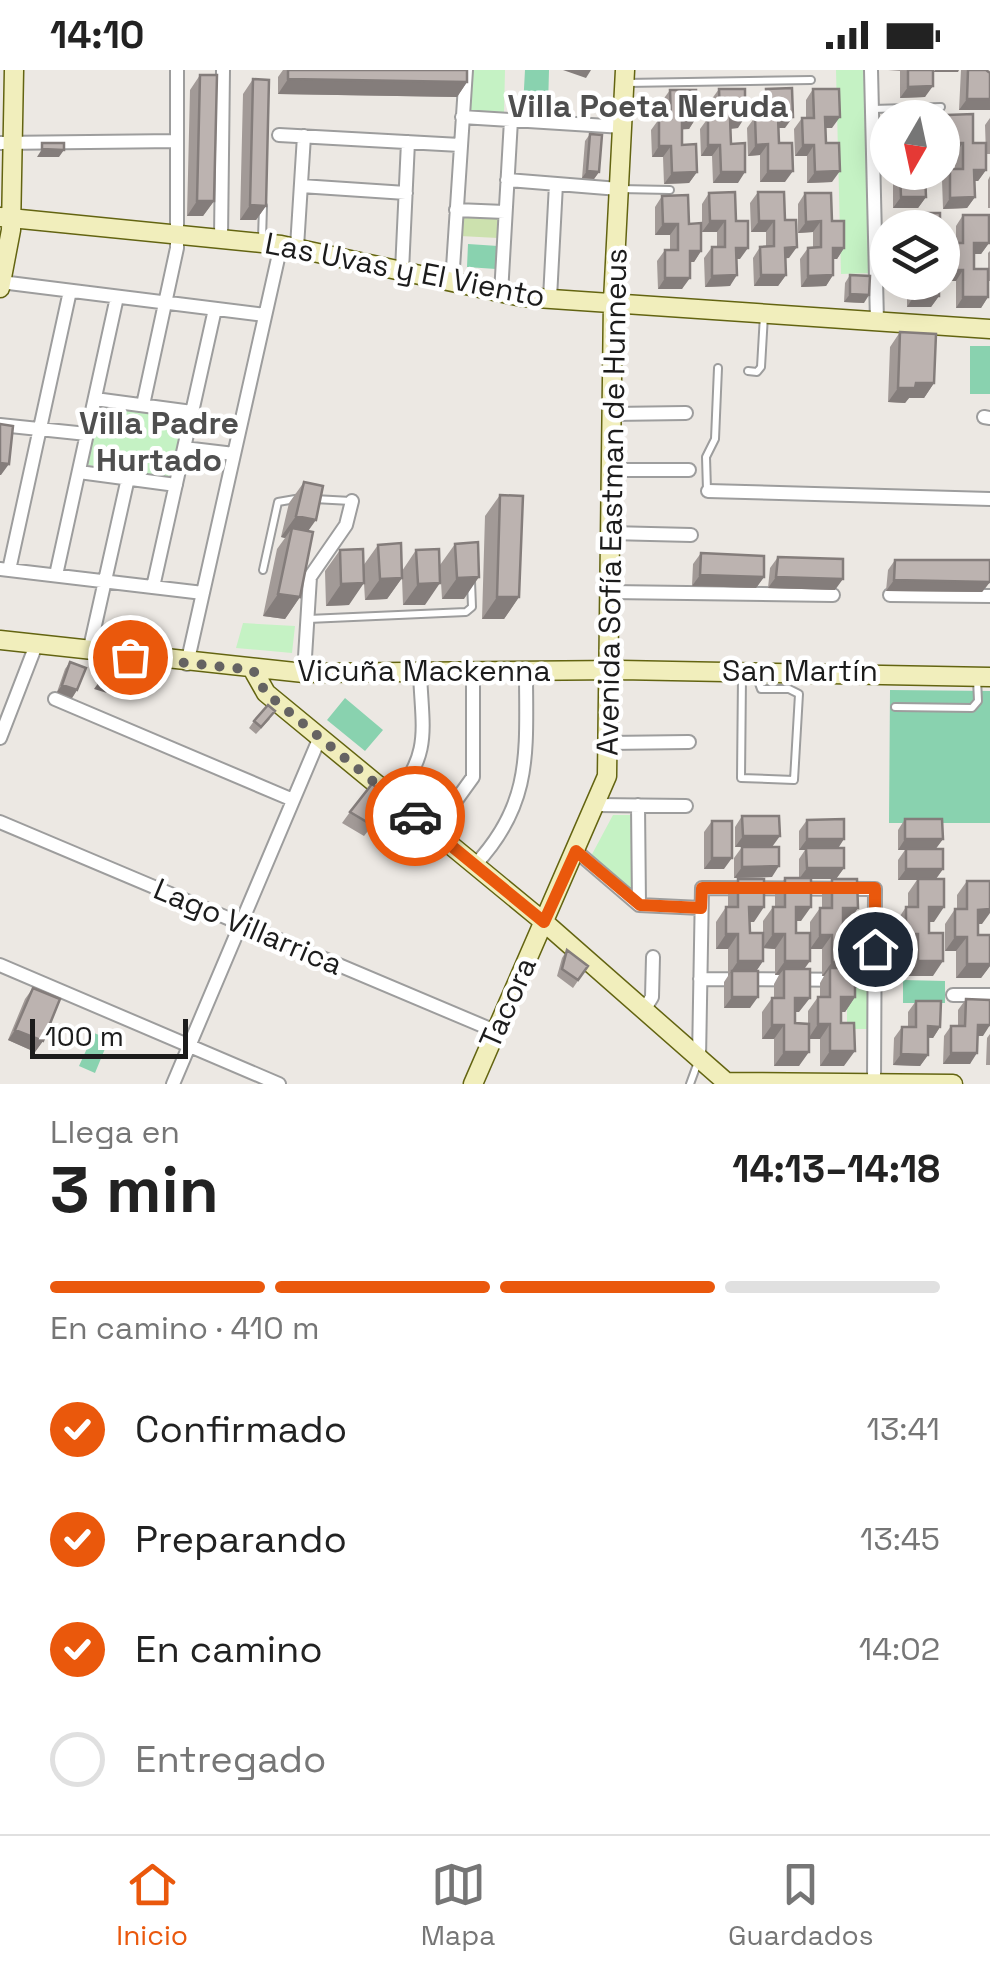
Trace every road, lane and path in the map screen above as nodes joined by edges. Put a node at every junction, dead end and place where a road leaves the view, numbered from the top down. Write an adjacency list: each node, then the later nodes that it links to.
1 (14, 70): 15 (street)
2 (177, 70): 14 (street)
3 (223, 70): 30 (street)
4 (466, 70): 9 (street)
5 (871, 70): 8 (street)
6 (625, 76): 7 (lane); 11 (street, Avenida Sofía Eastman de Hunneus)
7 (811, 80)
8 (872, 100)
9 (462, 117): 10 (street); 17 (street)
10 (511, 120): 11 (street); 18 (street)
11 (623, 127): 22 (street, Avenida Sofía Eastman de Hunneus)
12 (279, 135): 13 (street)
13 (304, 136): 16 (street); 20 (street)
14 (177, 141): 15 (street); 29 (street)
15 (7, 142): 28 (street)
16 (408, 142): 17 (street); 25 (street)
17 (460, 144): 26 (street)
18 (507, 180): 19 (street); 27 (street)
19 (556, 184): 22 (street); 38 (street)
20 (301, 186): 25 (street); 31 (street)
21 (263, 188): 31 (lane)
22 (619, 189): 23 (lane); 39 (street, Avenida Sofía Eastman de Hunneus)
23 (670, 190)
24 (874, 190): 44 (street)
25 (406, 193): 32 (street)
26 (456, 210): 27 (street); 34 (street)
27 (506, 212): 36 (street)
28 (6, 218): 29 (street, Las Uvas y El Viento); 33 (street)
29 (176, 234): 30 (street, Las Uvas y El Viento); 40 (street)
30 (221, 238): 31 (street, Las Uvas y El Viento)
31 (280, 245): 32 (street, Las Uvas y El Viento); 43 (street)
32 (402, 271): 34 (street, Las Uvas y El Viento)
33 (1, 276): 35 (street)
34 (452, 283): 36 (street, Las Uvas y El Viento)
35 (70, 291): 37 (street); 54 (street)
36 (502, 294): 38 (street, Las Uvas y El Viento)
37 (117, 297): 40 (street); 48 (street)
38 (550, 298): 39 (street, Las Uvas y El Viento)
39 (613, 301): 42 (street, Las Uvas y El Viento); 52 (street, Avenida Sofía Eastman de Hunneus)
40 (166, 303): 41 (street); 49 (street)
41 (215, 309): 43 (street); 50 (street)
42 (764, 312): 44 (street, Las Uvas y El Viento); 47 (lane)
43 (265, 315): 57 (street)
44 (877, 320): 45 (street, Las Uvas y El Viento)
45 (990, 329)
46 (718, 368): 63 (lane)
47 (748, 372)
48 (94, 399): 49 (street); 55 (street)
49 (143, 406): 50 (street)
50 (192, 412): 56 (street)
51 (686, 413): 52 (street)
52 (612, 414): 58 (street, Avenida Sofía Eastman de Hunneus)
53 (0, 425): 54 (street)
54 (40, 429): 55 (street); 68 (street)
55 (87, 434): 60 (street)
56 (184, 448): 57 (street); 62 (street)
57 (234, 454): 75 (street)
58 (611, 470): 59 (street); 66 (street, Avenida Sofía Eastman de Hunneus)
59 (690, 470)
60 (79, 472): 61 (street); 70 (street)
61 (128, 478): 62 (street); 72 (street)
62 (176, 485): 73 (street)
63 (708, 491): 64 (street)
64 (990, 498)
65 (352, 501): 69 (lane); 79 (street)
66 (610, 533): 67 (street); 74 (street, Avenida Sofía Eastman de Hunneus)
67 (691, 535)
68 (4, 569): 70 (street)
69 (263, 570)
70 (56, 575): 72 (street)
71 (471, 576): 79 (lane)
72 (105, 581): 73 (street); 82 (street)
73 (154, 587): 75 (street)
74 (610, 592): 77 (street); 85 (street, Avenida Sofía Eastman de Hunneus)
75 (203, 593): 83 (street)
76 (890, 595): 78 (street)
77 (832, 596)
78 (990, 596)
79 (307, 619): 90 (street)
80 (0, 640): 81 (street, Vicuña Mackenna)
81 (36, 645): 82 (street, Vicuña Mackenna); 94 (street)
82 (90, 652): 83 (street, Vicuña Mackenna)
83 (187, 664): 84 (street, Vicuña Mackenna)
84 (253, 670): 90 (street, Vicuña Mackenna); 95 (street)
85 (609, 670): 86 (street, Vicuña Mackenna); 87 (street, San Martín); 98 (street, Avenida Sofía Eastman de Hunneus)
86 (526, 671): 89 (street, Vicuña Mackenna); 107 (street)
87 (749, 671): 87 (lane); 91 (street, San Martín)
88 (420, 672): 89 (street, Vicuña Mackenna); 90 (street, Vicuña Mackenna); 99 (street)
89 (473, 672): 105 (street)
90 (304, 673)
91 (984, 676): 93 (lane)
92 (55, 700): 100 (street)
93 (895, 707)
94 (5, 714): 96 (street)
95 (320, 737): 99 (street); 100 (street)
96 (0, 738)
97 (689, 742): 98 (street)
98 (608, 743): 101 (street, Avenida Sofía Eastman de Hunneus)
99 (394, 798): 105 (street)
100 (294, 800): 111 (street)
101 (596, 805): 102 (street); 106 (street, Avenida Sofía Eastman de Hunneus)
102 (638, 806): 103 (street); 108 (street)
103 (686, 806)
104 (0, 822): 111 (street, Lago Villarrica)
105 (434, 831): 107 (street)
106 (576, 851): 108 (street); 110 (street, Avenida Sofía Eastman de Hunneus)
107 (475, 865): 110 (street)
108 (640, 905): 109 (street)
109 (701, 908): 114 (street); 115 (street)
110 (544, 922): 118 (street); 119 (street, Tacora)
111 (241, 924): 119 (street, Lago Villarrica); 120 (street)
112 (652, 957): 118 (street)
113 (0, 965): 120 (street)
114 (700, 979): 115 (street); 121 (street)
115 (874, 980): 127 (street)
116 (952, 994): 117 (street)
117 (990, 995)
118 (644, 1010): 121 (street)
119 (496, 1032): 125 (street, Tacora)
120 (189, 1046): 123 (street); 124 (street)
121 (699, 1058): 122 (street); 126 (lane)
122 (726, 1083): 127 (street)
123 (173, 1084)
124 (278, 1084)
125 (473, 1084)
126 (690, 1084)
127 (874, 1084): 128 (street)
128 (953, 1084)

